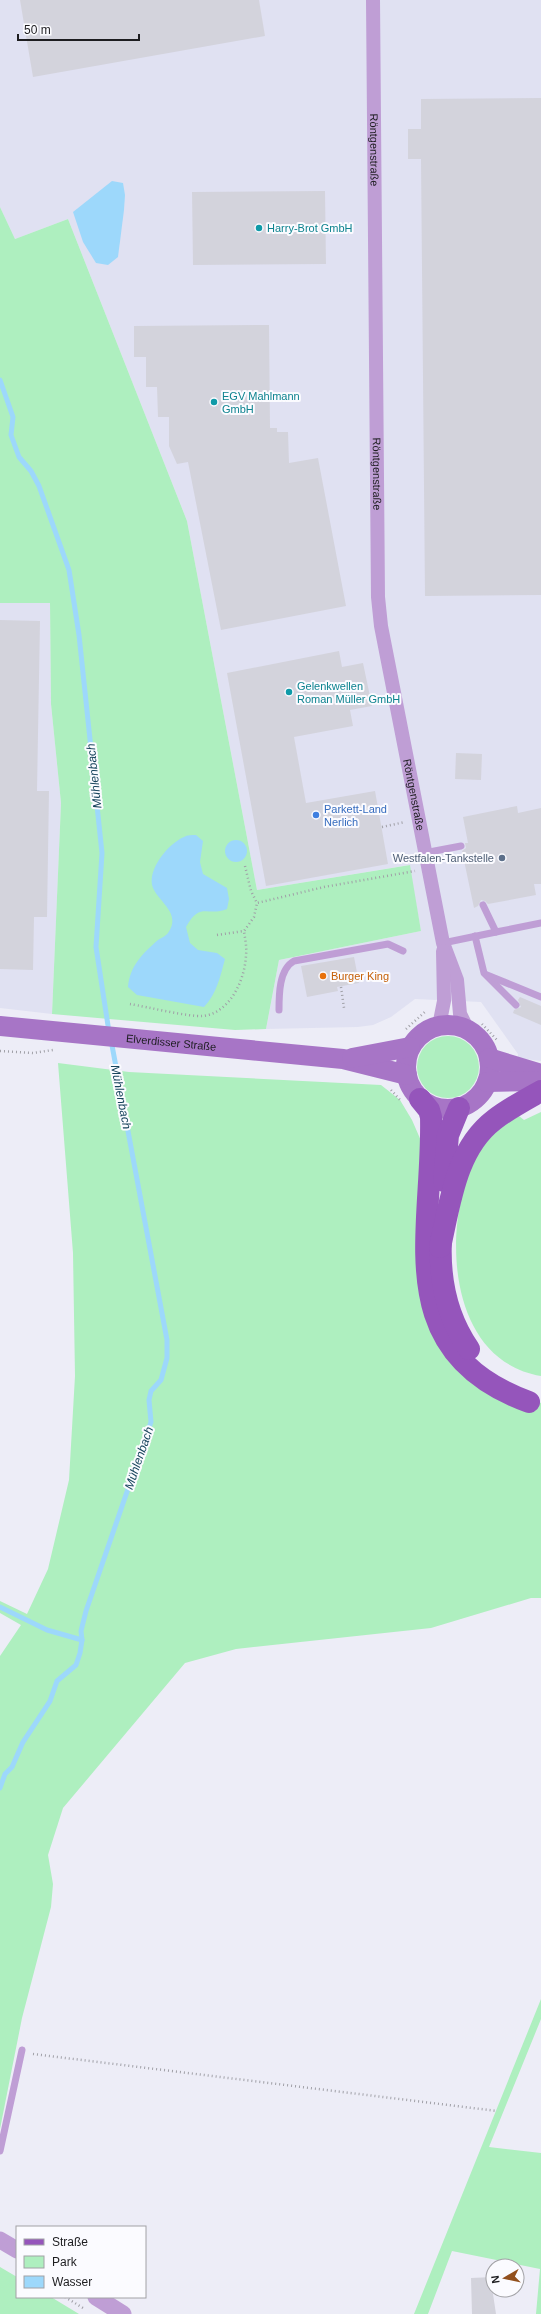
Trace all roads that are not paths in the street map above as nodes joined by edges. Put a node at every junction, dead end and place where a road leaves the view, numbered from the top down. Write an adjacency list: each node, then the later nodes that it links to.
1 (373, 0): 3 (street, Röntgenstraße)
2 (461, 846): 3 (lane)
3 (424, 853): 8 (street, Röntgenstraße)
4 (483, 905): 6 (lane)
5 (541, 923): 6 (lane)
6 (496, 932): 7 (lane)
7 (475, 936): 8 (lane); 10 (lane)
8 (443, 943): 15 (street, Röntgenstraße); 16 (street, Röntgenstraße)
9 (403, 951): 13 (lane)
10 (484, 973): 11 (lane); 12 (lane)
11 (541, 997)
12 (516, 1005)
13 (280, 1010)
14 (0, 1026): 19 (main road, Elverdisser Straße)
15 (439, 1026): 16 (main road); 17 (main road)
16 (468, 1030): 18 (main road)
17 (410, 1047): 19 (main road, Elverdisser Straße); 21 (main road)
18 (489, 1058): 20 (main road); 23 (main road)
19 (343, 1059): 21 (main road, Elverdisser Straße)
20 (541, 1074)
21 (406, 1075): 25 (main road)
22 (541, 1081): 23 (main road)
23 (487, 1082): 26 (main road)
24 (541, 1091): 27 (main road)
25 (420, 1099): 26 (main road); 28 (main road)
26 (459, 1108): 27 (main road)
27 (440, 1247): 28 (main road)
28 (535, 1396)
29 (22, 2050): 30 (lane)
30 (0, 2151)
31 (0, 2240): 32 (street)
32 (16, 2249)
33 (92, 2304): 34 (street)
34 (123, 2314)

